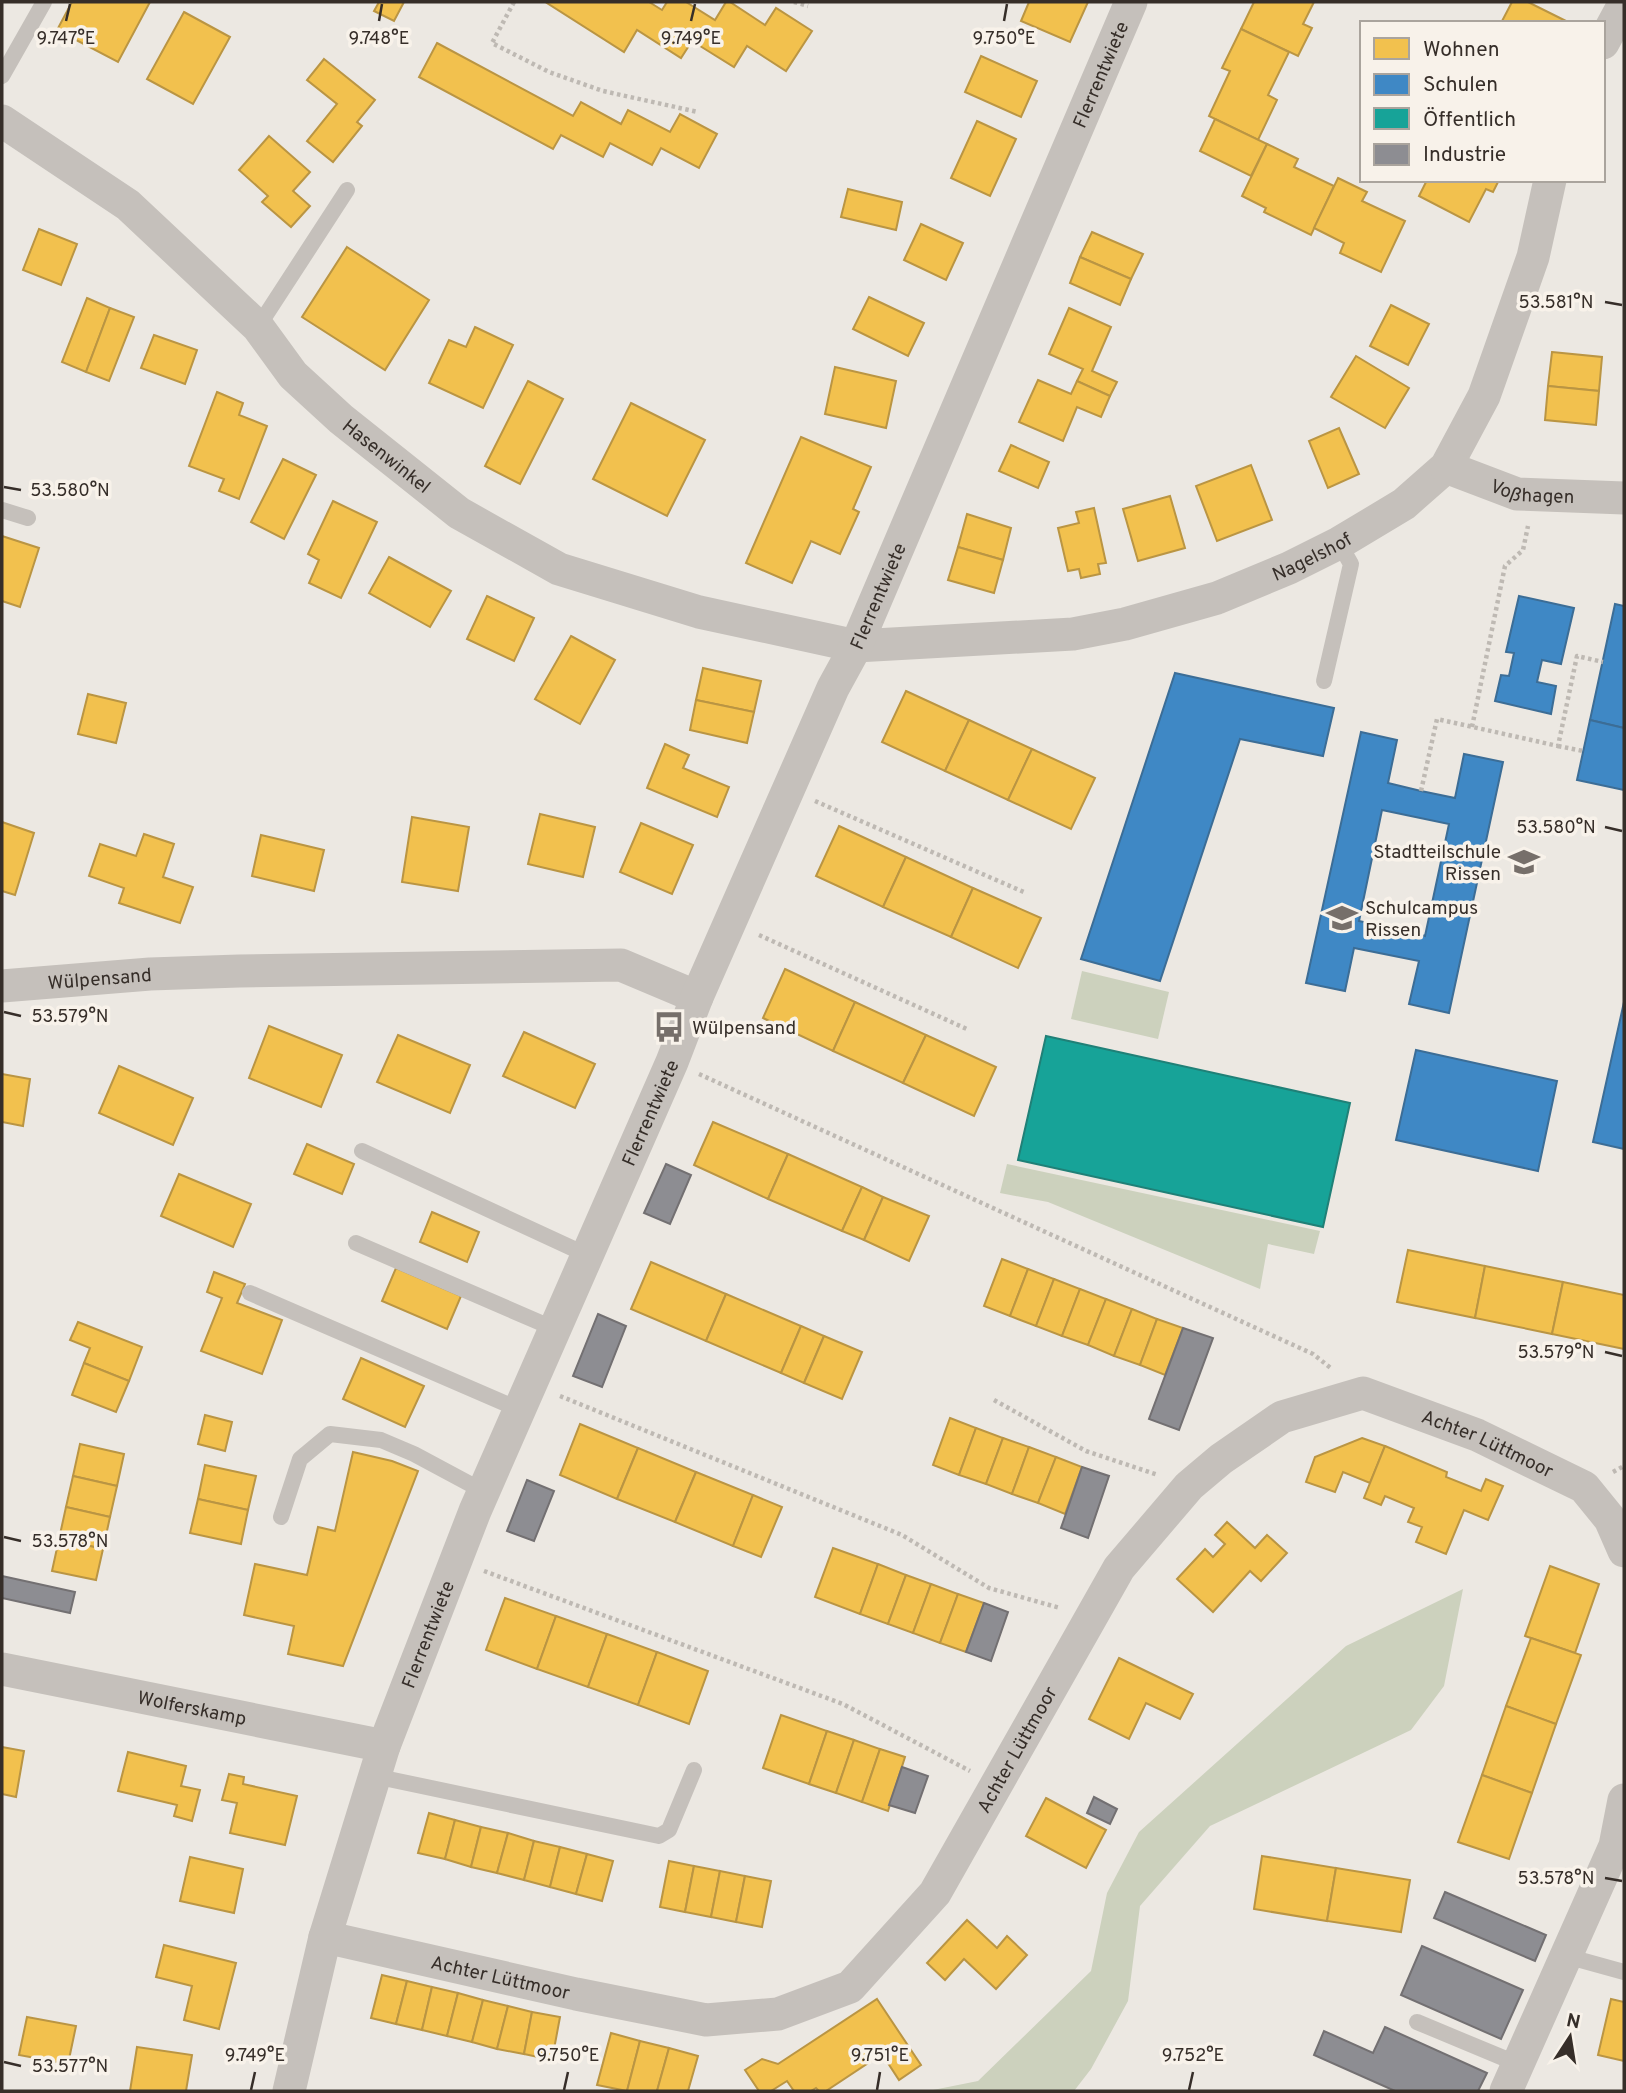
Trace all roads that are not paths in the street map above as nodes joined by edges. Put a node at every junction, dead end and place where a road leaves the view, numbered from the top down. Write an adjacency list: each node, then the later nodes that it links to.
1 (44, 2): 5 (lane)
2 (1131, 2): 15 (street, Flerrentwiete)
3 (1624, 4): 4 (street)
4 (1605, 39)
5 (2, 76)
6 (2, 121): 9 (street, Hasenwinkel)
7 (1550, 182): 10 (street, Nagelshof)
8 (347, 190): 9 (lane)
9 (258, 327): 15 (street, Hasenwinkel)
10 (1446, 467): 11 (street, Voßhagen); 14 (street, Nagelshof)
11 (1624, 498)
12 (2, 510): 13 (lane)
13 (27, 518)
14 (1339, 543): 15 (street, Nagelshof); 16 (lane)
15 (856, 646): 18 (street, Flerrentwiete)
16 (1324, 681)
17 (2, 986): 18 (street, Wülpensand)
18 (696, 997): 21 (street, Flerrentwiete)
19 (362, 1151): 21 (lane)
20 (356, 1243): 23 (lane)
21 (587, 1255): 23 (street, Flerrentwiete)
22 (250, 1293): 24 (lane)
23 (555, 1329): 24 (street, Flerrentwiete)
24 (524, 1397): 25 (street, Flerrentwiete)
25 (483, 1491): 27 (lane); 30 (street, Flerrentwiete)
26 (1617, 1515): 28 (street, Achter Lüttmoor); 33 (street, Achter Lüttmoor)
27 (281, 1517)
28 (1624, 1551)
29 (2, 1669): 30 (street, Wolferskamp)
30 (379, 1761): 31 (lane); 33 (street, Flerrentwiete)
31 (694, 1770)
32 (1624, 1800): 34 (street)
33 (325, 1937): 38 (street, Flerrentwiete)
34 (1566, 1956): 35 (lane); 37 (street)
35 (1624, 1972)
36 (1417, 2022): 37 (lane)
37 (1512, 2078)
38 (289, 2091)

